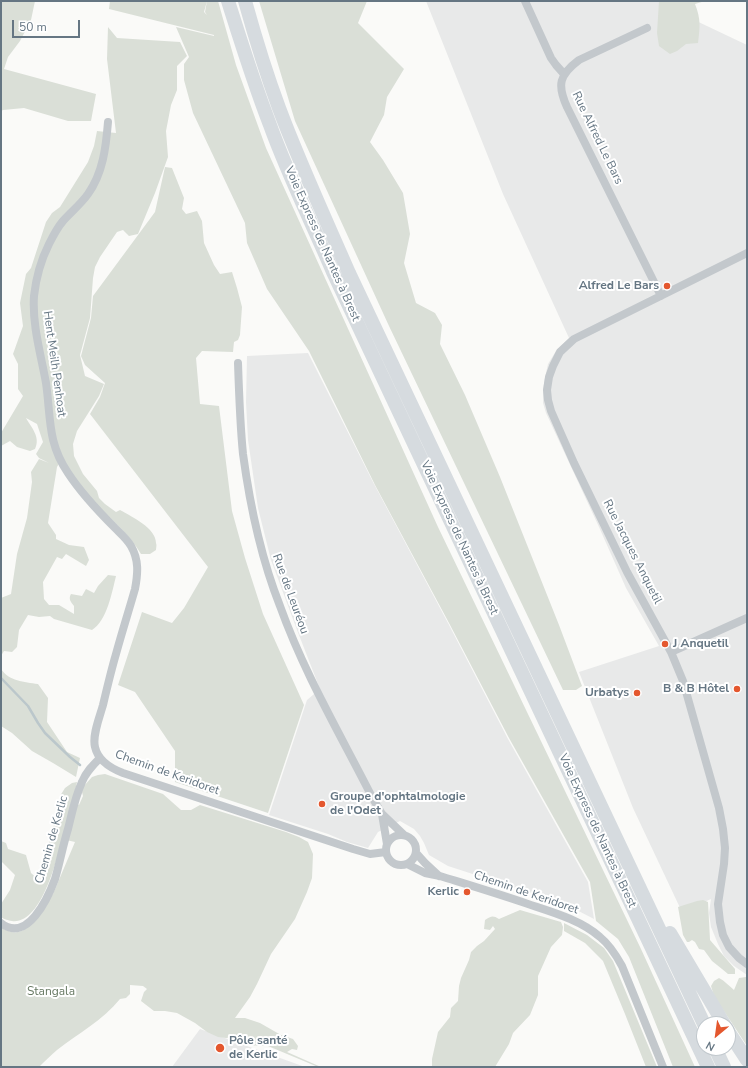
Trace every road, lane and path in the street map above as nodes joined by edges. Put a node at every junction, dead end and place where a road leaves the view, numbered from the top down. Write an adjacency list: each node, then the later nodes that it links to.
1 (228, 1): 29 (highway, Voie Express de Nantes à Brest)
2 (245, 1): 16 (highway, Voie Express de Nantes à Brest)
3 (525, 1): 5 (street)
4 (647, 28): 5 (street)
5 (564, 74): 8 (street, Rue Alfred Le Bars)
6 (108, 122): 10 (street, Hent Meilh Penhoat)
7 (747, 253): 8 (street, Rue Jacques Anquetil)
8 (661, 296): 12 (street, Rue Jacques Anquetil)
9 (238, 363): 14 (street, Rue de Leuréou)
10 (103, 516): 13 (street, Chemin de Keridoret)
11 (747, 618): 12 (street)
12 (671, 652): 22 (street, Rue Jacques Anquetil)
13 (100, 758): 17 (street, Chemin de Keridoret); 21 (street, Chemin de Kerlic)
14 (382, 814): 15 (street, Rue de Leuréou); 17 (street, Rue de Leuréou)
15 (404, 835): 17 (street); 18 (street)
16 (616, 838): 23 (highway, Voie Express de Nantes à Brest); 24 (highway)
17 (386, 848): 19 (street)
18 (416, 853): 19 (street); 20 (street, Chemin de Keridoret)
19 (407, 864): 20 (street, Chemin de Keridoret)
20 (440, 876): 28 (street, Chemin de Keridoret)
21 (1, 923)
22 (747, 964)
23 (700, 1016)
24 (719, 1016)
25 (736, 1043): 27 (highway)
26 (719, 1056): 30 (highway)
27 (747, 1060)
28 (663, 1067)
29 (708, 1067)
30 (724, 1067)

